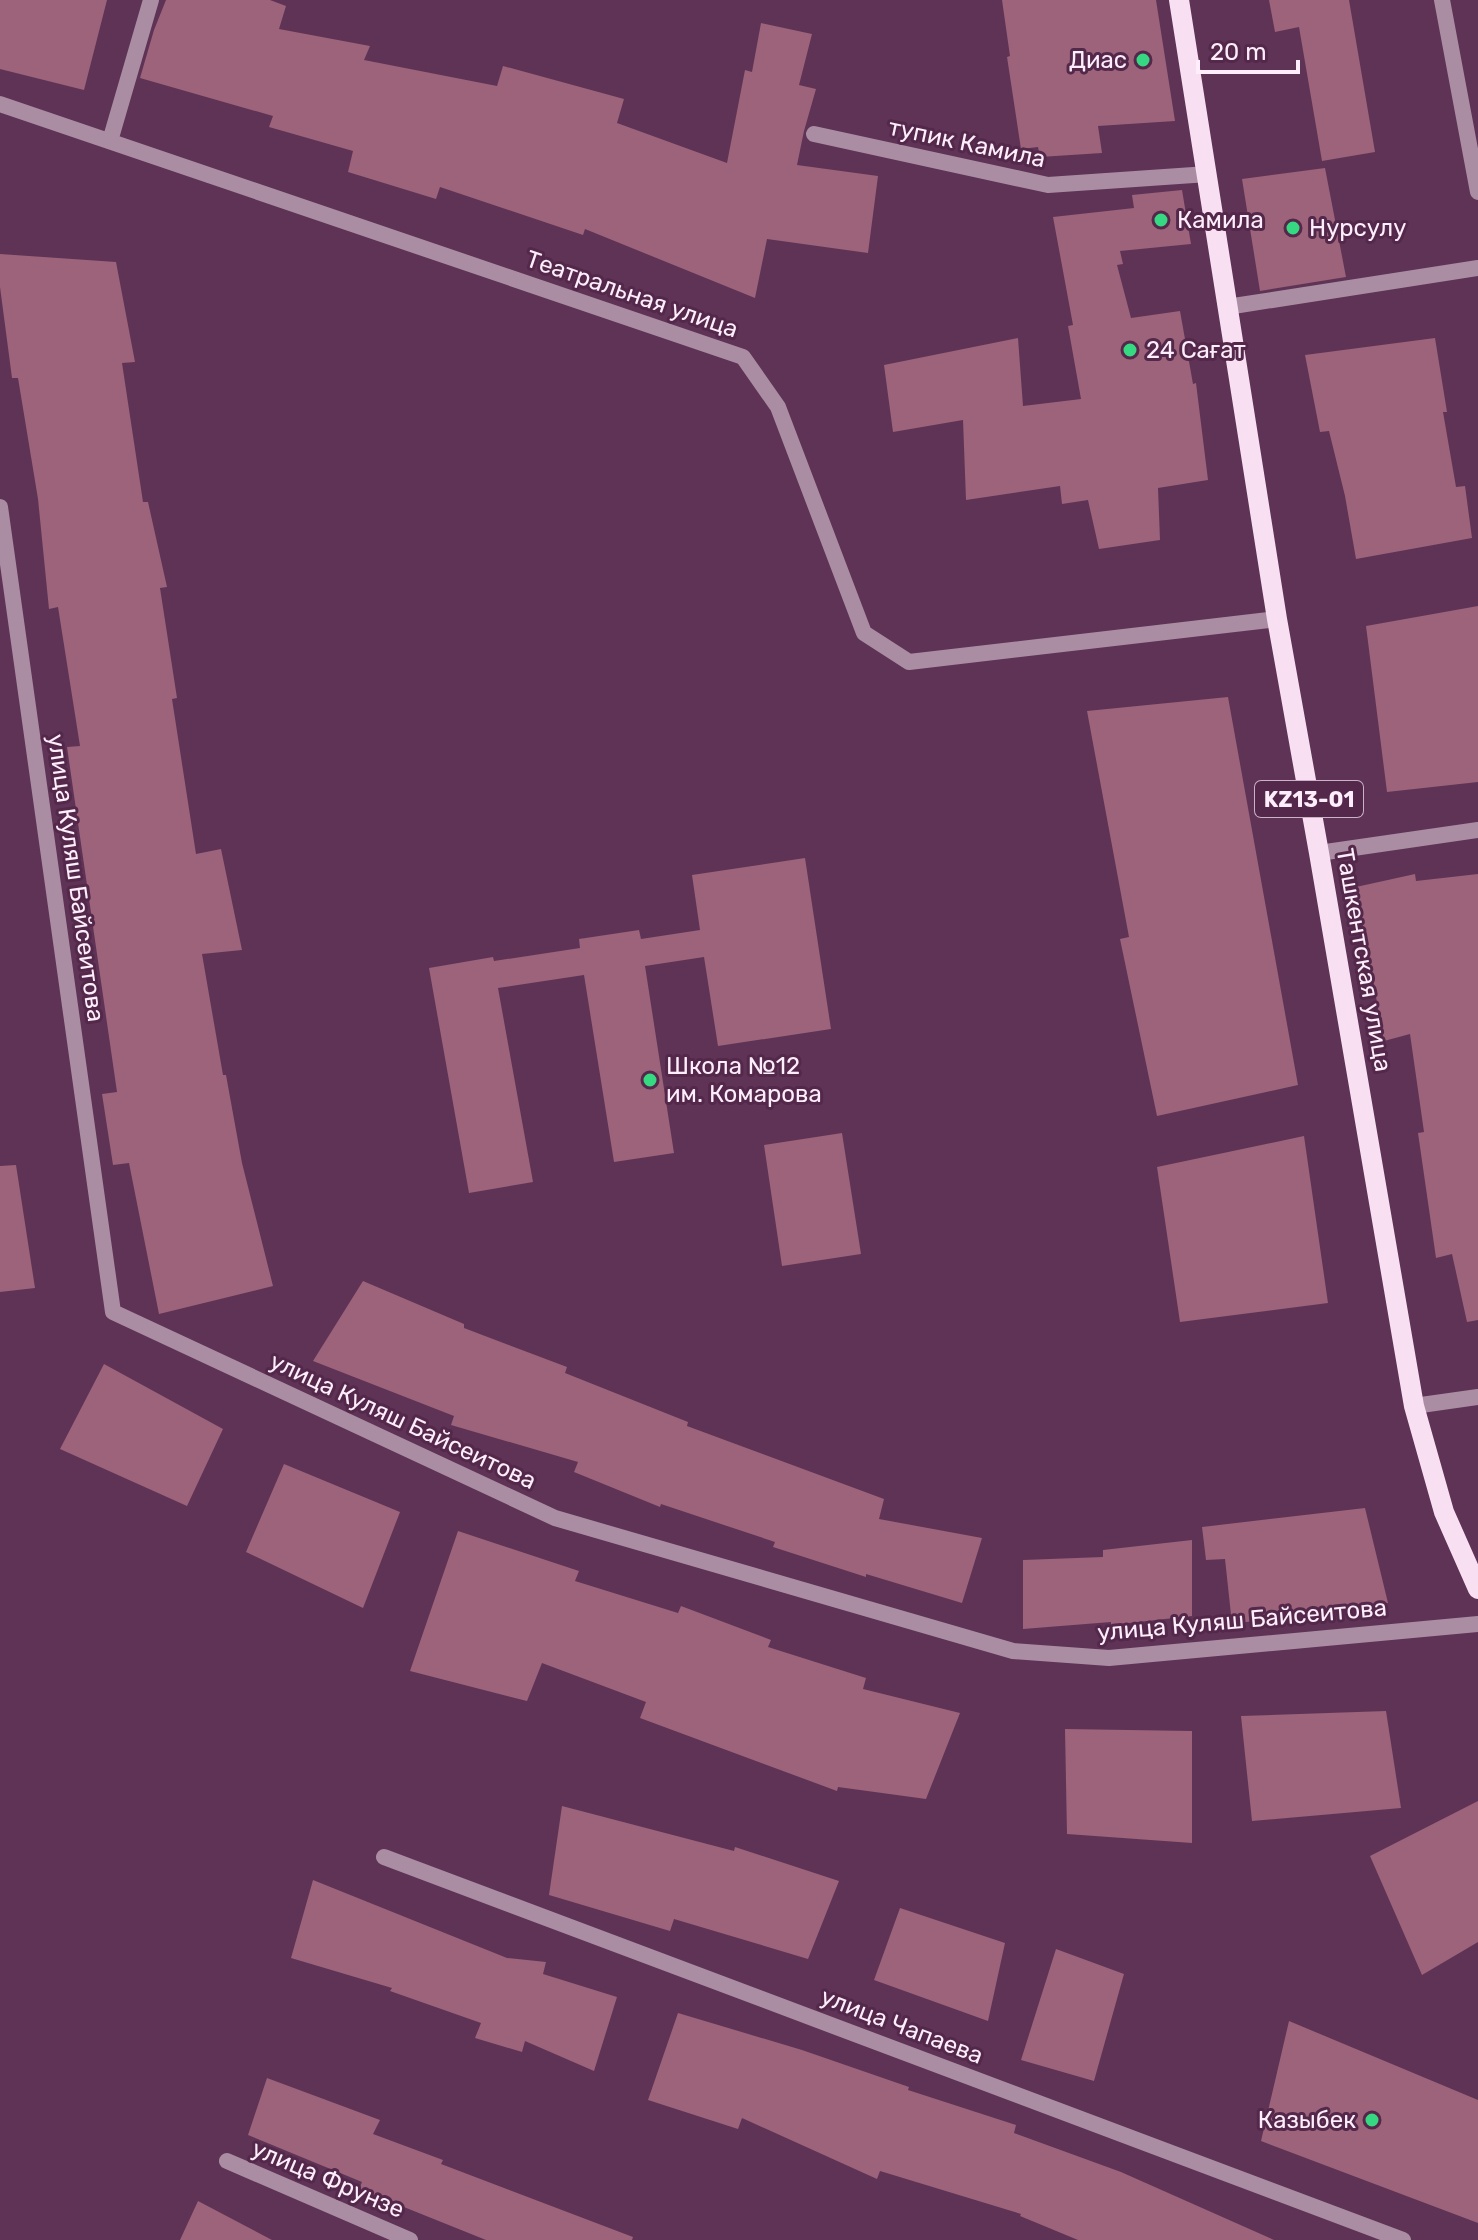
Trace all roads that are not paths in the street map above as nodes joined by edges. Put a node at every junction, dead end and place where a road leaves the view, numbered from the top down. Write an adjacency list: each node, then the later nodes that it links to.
1 (151, 0): 6 (street)
2 (1179, 0): 7 (main road, Ташкентская улица / KZ13-01)
3 (1442, 0): 8 (street)
4 (0, 104): 6 (street, Театральная улица)
5 (814, 134): 7 (street, тупик Камила)
6 (110, 141): 12 (street, Театральная улица)
7 (1208, 174): 10 (main road, Ташкентская улица / KZ13-01)
8 (1478, 192)
9 (1478, 268): 10 (street)
10 (1227, 307): 12 (main road, Ташкентская улица / KZ13-01)
11 (0, 507): 18 (street, улица Куляш Байсеитова)
12 (1277, 619): 14 (main road, Ташкентская улица / KZ13-01)
13 (1478, 830): 14 (street)
14 (1319, 853): 16 (main road, Ташкентская улица / KZ13-01)
15 (1478, 1397): 16 (street)
16 (1414, 1406): 17 (main road, Ташкентская улица / KZ13-01)
17 (1478, 1589)
18 (1478, 1624)
19 (384, 1857): 22 (street, улица Чапаева)
20 (227, 2161): 21 (street, улица Фрунзе)
21 (410, 2240)
22 (1403, 2240)

